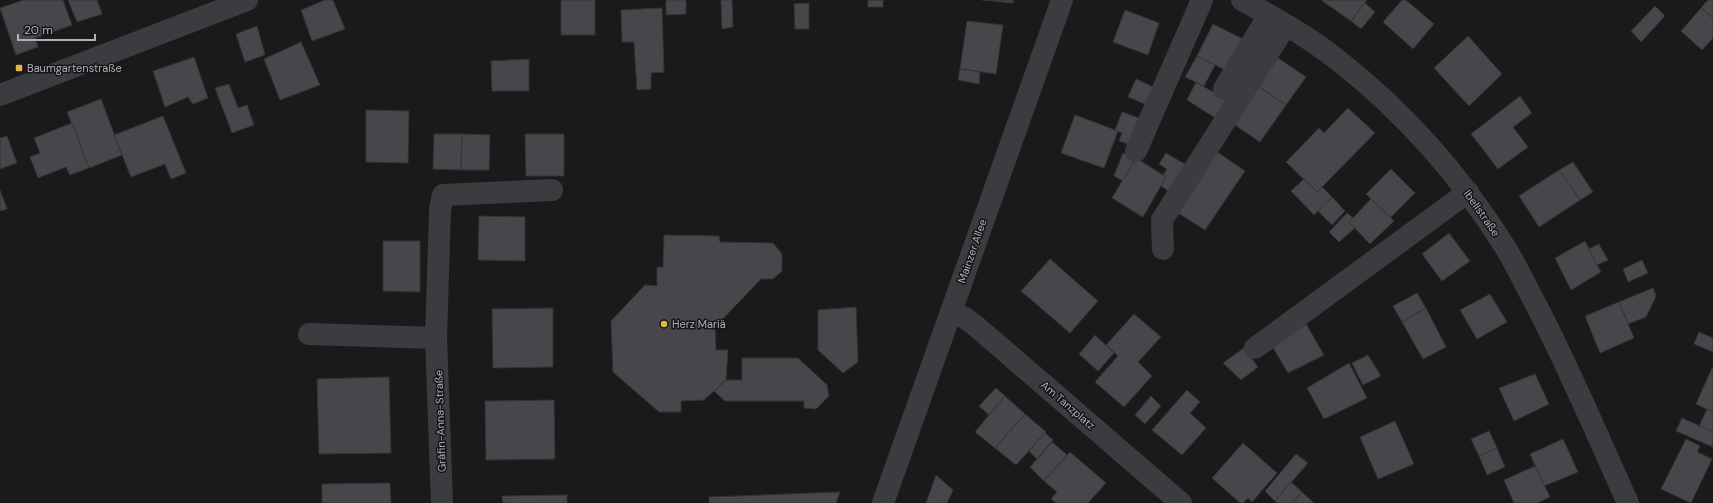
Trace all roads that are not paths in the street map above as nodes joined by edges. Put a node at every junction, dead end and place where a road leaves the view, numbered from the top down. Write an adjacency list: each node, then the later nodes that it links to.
1 (247, 0): 7 (street)
2 (1062, 0): 12 (street, Mainzer Allee)
3 (1202, 0): 8 (street)
4 (1242, 0): 5 (street, Ibellstraße)
5 (1278, 20): 6 (street); 10 (street, Ibellstraße); 11 (street)
6 (1224, 89)
7 (0, 95)
8 (1136, 150)
9 (552, 190): 14 (street, Gräfin-Anna-Straße)
10 (1468, 192): 15 (street); 19 (street, Ibellstraße)
11 (1163, 249)
12 (951, 312): 17 (street, Mainzer Allee); 18 (street, Am Tanzplatz)
13 (309, 334): 14 (street)
14 (436, 338): 16 (street, Gräfin-Anna-Straße)
15 (1255, 348)
16 (442, 503)
17 (883, 503)
18 (1181, 503)
19 (1628, 503)

